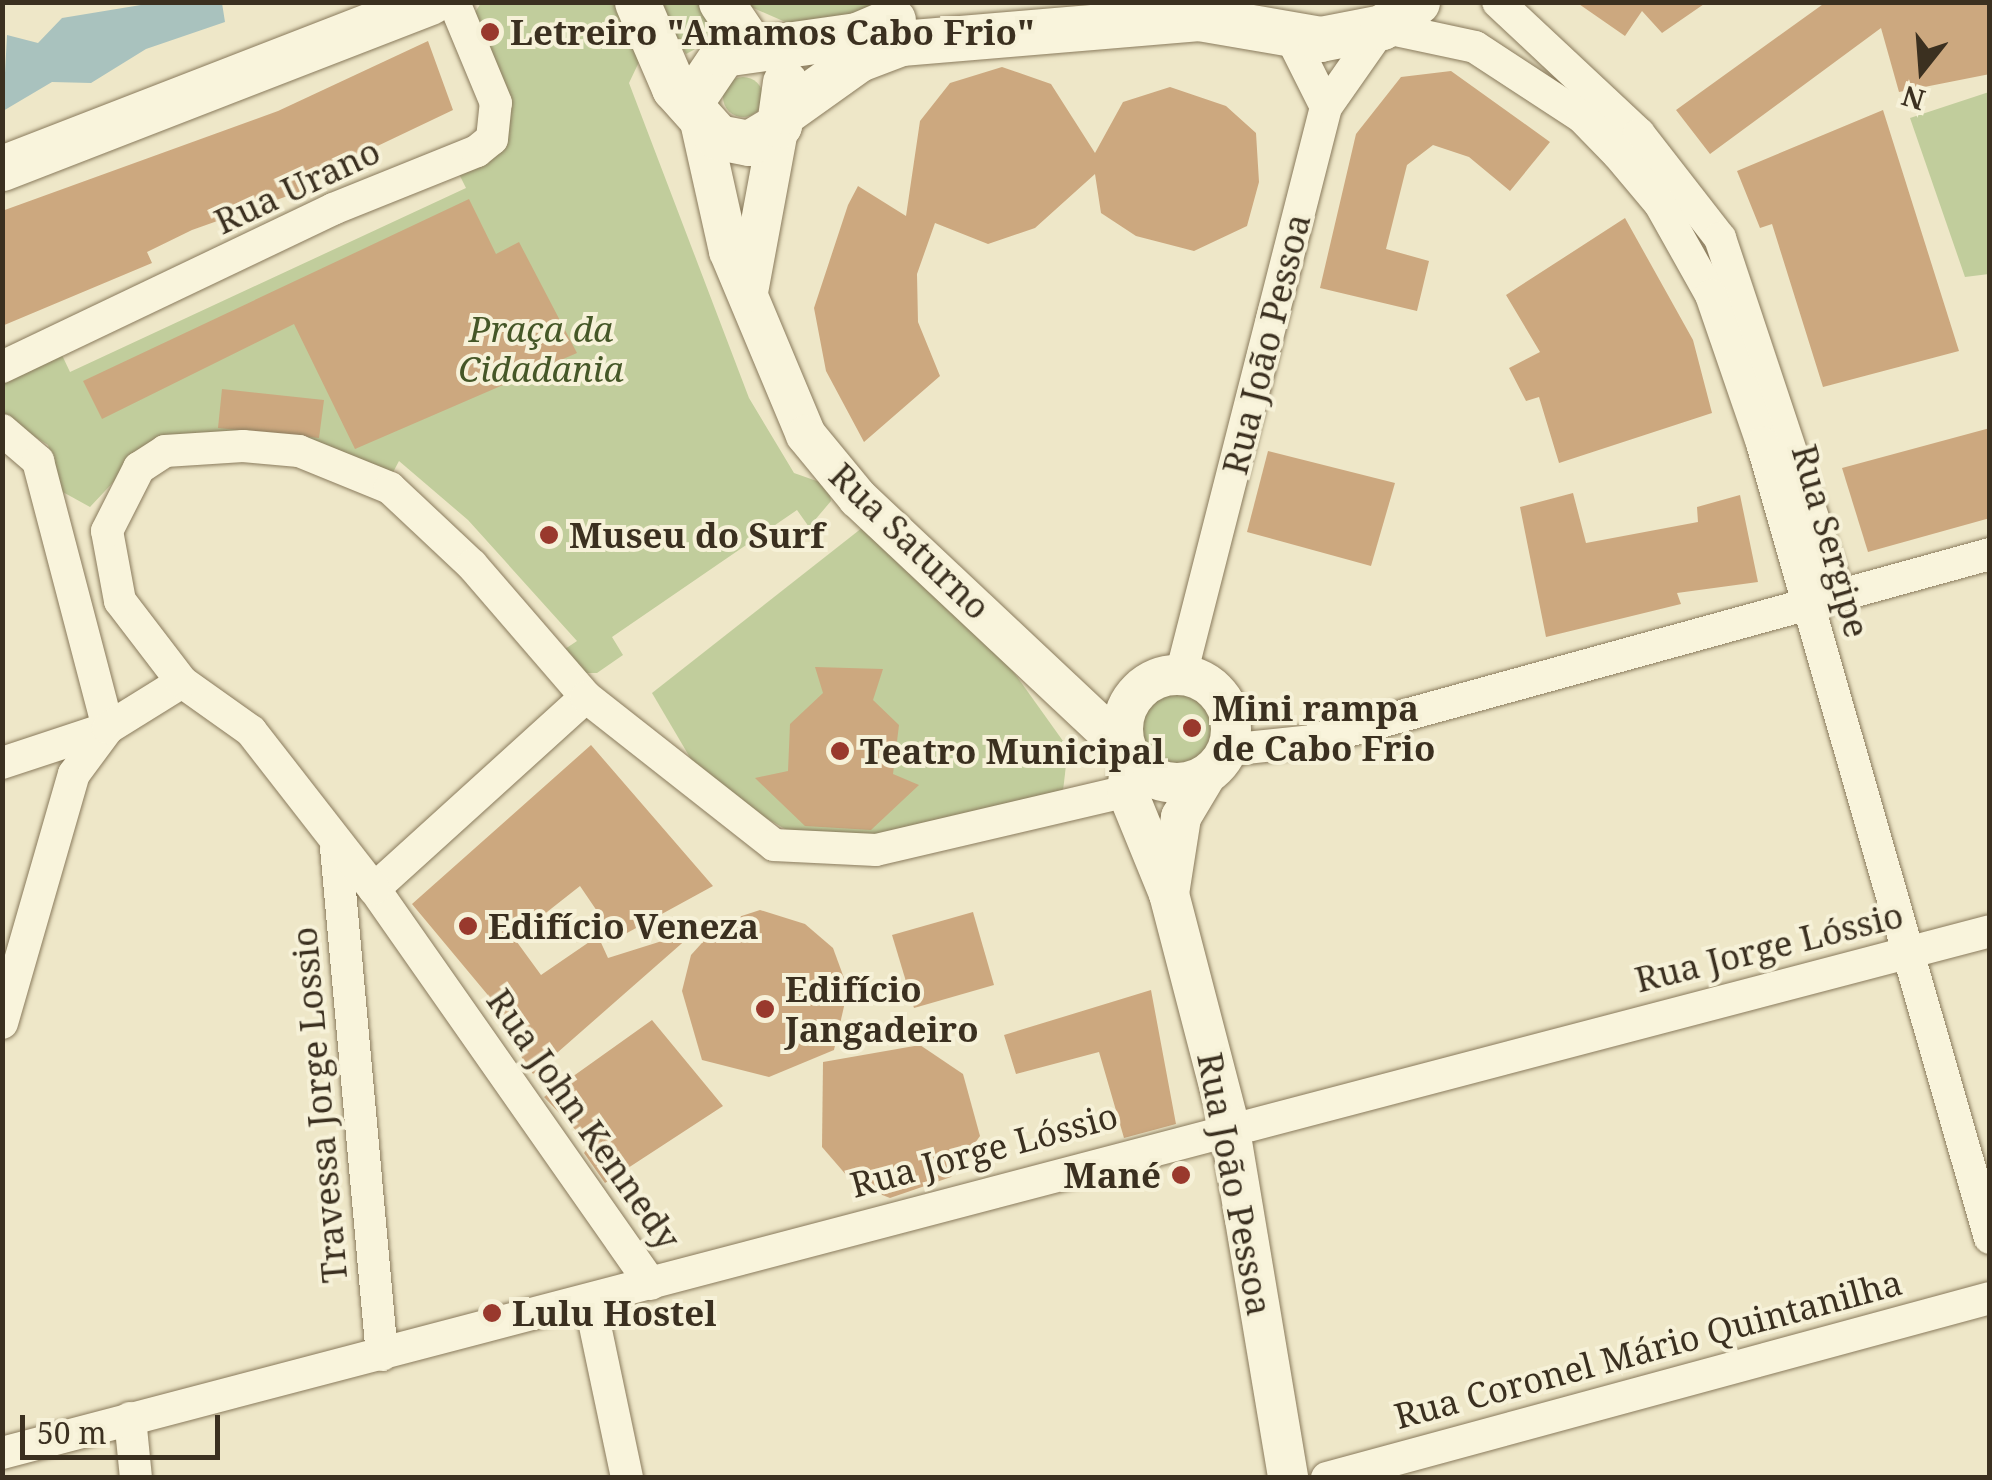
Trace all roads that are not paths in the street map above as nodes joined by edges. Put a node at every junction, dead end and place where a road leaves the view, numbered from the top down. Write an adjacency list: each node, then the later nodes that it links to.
1 (430, 2): 13 (main road)
2 (454, 2): 17 (street, Rua Urano)
3 (636, 2): 11 (main road)
4 (720, 2): 9 (main road)
5 (1008, 2): 9 (main road)
6 (1498, 2): 14 (street, Rua Sergipe)
7 (1388, 11): 8 (main road); 10 (street, Rua João Pessoa); 15 (street, Rua Sergipe)
8 (1282, 20): 10 (street); 12 (main road)
9 (758, 51): 11 (main road); 12 (main road)
10 (1326, 107): 23 (street, Rua João Pessoa)
11 (696, 113): 12 (main road); 16 (street, Rua Saturno)
12 (783, 118): 16 (street)
13 (2, 168)
14 (1720, 238): 15 (street); 20 (street, Rua Sergipe)
15 (1688, 256): 21 (street, Rua Sergipe)
16 (748, 292): 22 (street, Rua Saturno)
17 (2, 367)
18 (2, 430): 26 (street)
19 (1990, 554): 20 (street)
20 (1840, 595): 21 (street)
21 (1806, 604): 27 (street); 34 (street, Rua Sergipe)
22 (1042, 668): 23 (street, Rua Saturno); 29 (street, Rua Saturno)
23 (1167, 678): 27 (street); 29 (street)
24 (182, 682): 25 (street, Rua John Kennedy); 26 (street); 30 (street, Rua John Kennedy)
25 (586, 697): 29 (street, Rua John Kennedy); 31 (street)
26 (108, 728): 28 (street); 35 (street)
27 (1216, 762): 29 (street); 32 (street, Rua João Pessoa)
28 (2, 763)
29 (1129, 767): 32 (street, Rua João Pessoa)
30 (336, 847): 31 (street, Rua John Kennedy); 41 (street, Travessa Jorge Lossio)
31 (374, 889): 38 (street, Rua John Kennedy)
32 (1169, 894): 36 (street, Rua João Pessoa)
33 (1990, 931): 34 (street, Rua Jorge Lóssio)
34 (1910, 953): 36 (street, Rua Jorge Lóssio); 37 (street, Rua Sergipe)
35 (2, 1024)
36 (1228, 1124): 38 (street, Rua Jorge Lóssio); 46 (street, Rua João Pessoa)
37 (1990, 1238)
38 (651, 1284): 40 (street, Rua Jorge Lóssio)
39 (1990, 1298): 47 (street, Rua Coronel Mário Quintanilha)
40 (590, 1302): 41 (street, Rua Jorge Lóssio); 45 (street)
41 (382, 1355): 42 (street, Rua Jorge Lóssio)
42 (130, 1418): 43 (street, Rua Jorge Lóssio); 44 (street)
43 (2, 1453)
44 (136, 1478)
45 (627, 1478)
46 (1288, 1478)
47 (1327, 1478)

